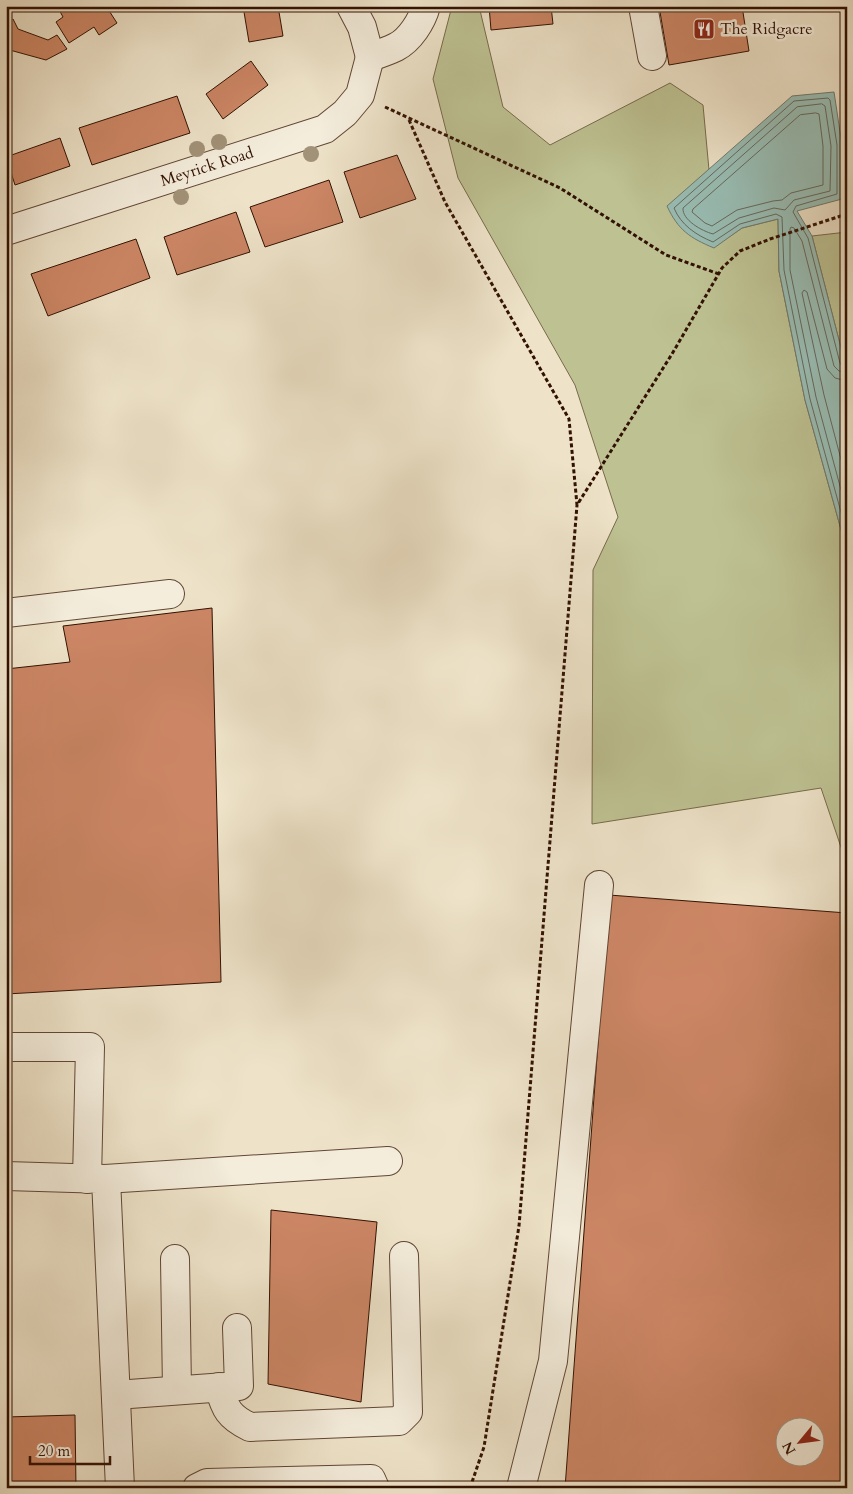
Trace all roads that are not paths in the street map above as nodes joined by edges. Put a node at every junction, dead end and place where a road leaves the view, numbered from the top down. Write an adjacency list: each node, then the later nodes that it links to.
1 (351, 6): 5 (street)
2 (426, 6): 5 (street)
3 (643, 6): 4 (street)
4 (652, 56)
5 (370, 57): 6 (street, Meyrick Road)
6 (6, 231)
7 (170, 594): 8 (street)
8 (6, 613)
9 (599, 885): 23 (street)
10 (6, 1047): 13 (street)
11 (388, 1161): 13 (street)
12 (6, 1176): 13 (street)
13 (96, 1179): 19 (street)
14 (404, 1256): 17 (street)
15 (175, 1258): 18 (street)
16 (236, 1328): 17 (street)
17 (219, 1387): 18 (street)
18 (177, 1390): 19 (street)
19 (116, 1395): 20 (street)
20 (120, 1488)
21 (197, 1488): 22 (street)
22 (375, 1488)
23 (521, 1488)

